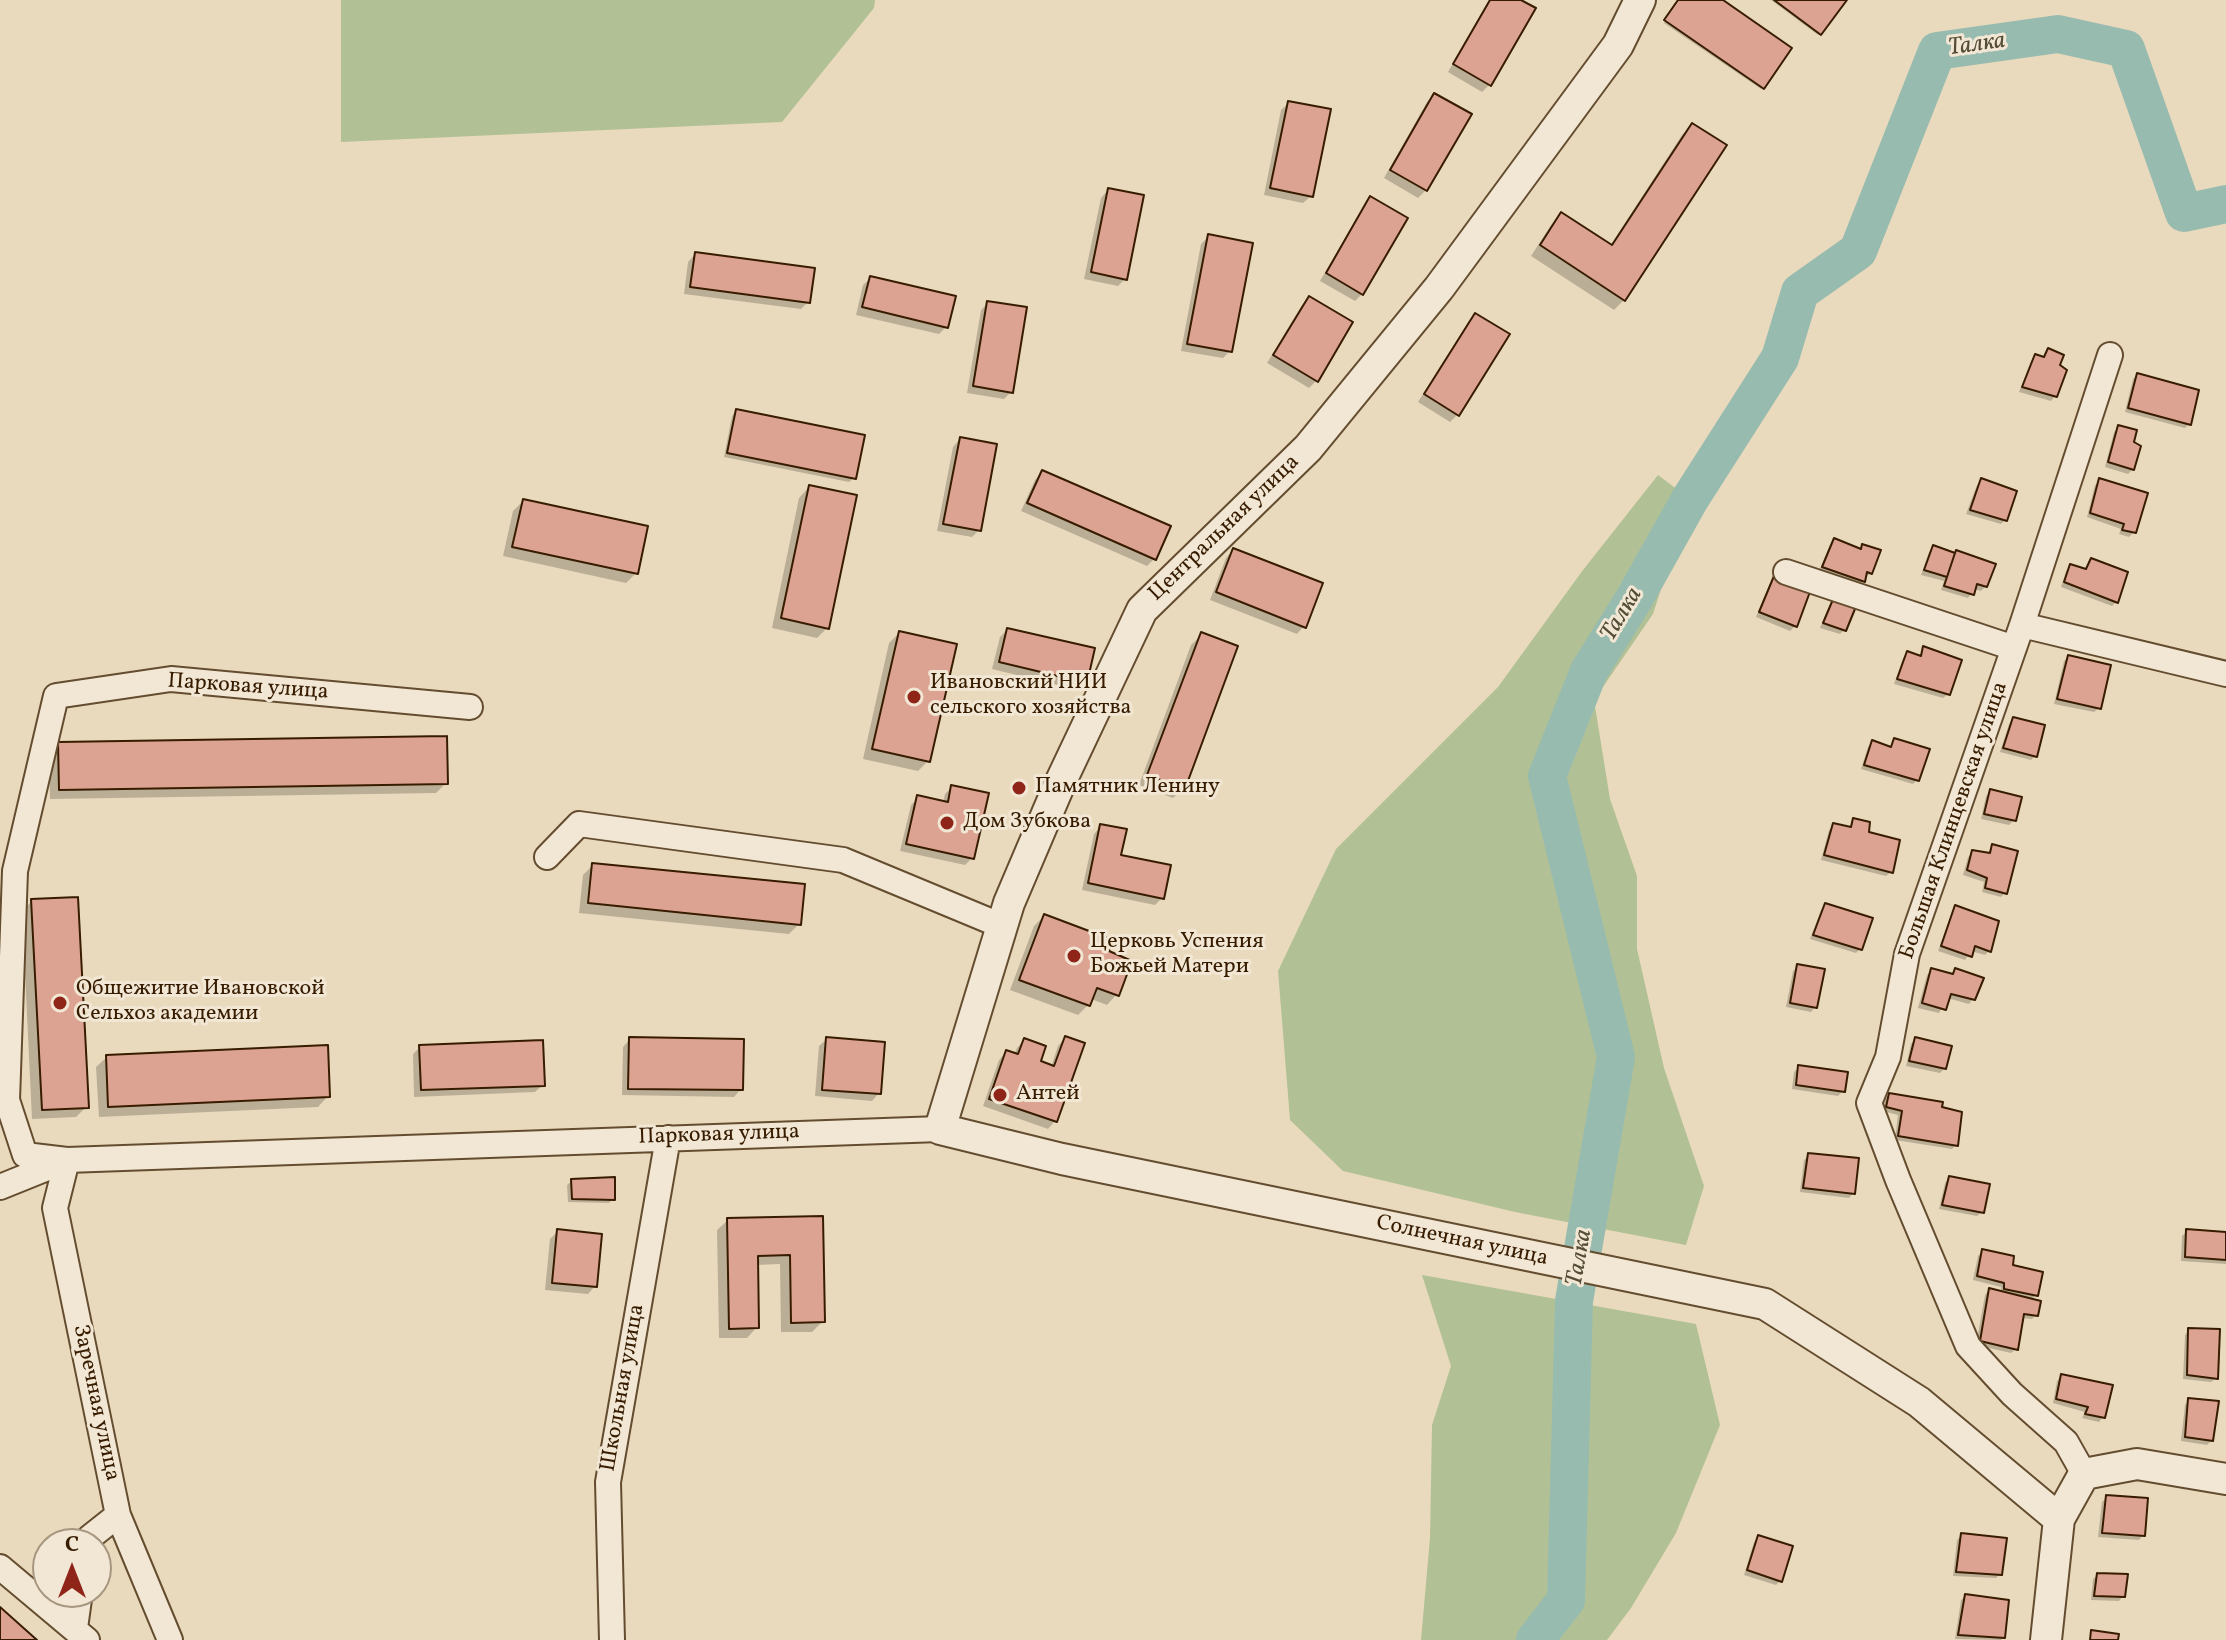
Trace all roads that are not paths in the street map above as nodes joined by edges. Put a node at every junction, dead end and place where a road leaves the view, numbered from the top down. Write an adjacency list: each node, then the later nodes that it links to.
1 (1640, 0): 9 (street, Центральная улица)
2 (2110, 355): 4 (street, Большая Клинцевская улица)
3 (1786, 572): 5 (street)
4 (2022, 625): 5 (street, Большая Клинцевская улица); 6 (street)
5 (2014, 648): 14 (street, Большая Клинцевская улица)
6 (2226, 674)
7 (470, 707): 12 (street, Парковая улица)
8 (547, 857): 9 (street)
9 (1002, 926): 10 (street, Центральная улица)
10 (940, 1129): 11 (street, Парковая улица); 17 (street, Солнечная улица)
11 (668, 1138): 12 (street, Парковая улица); 23 (street, Школьная улица)
12 (67, 1160): 13 (street, Парковая улица); 16 (street, Заречная улица)
13 (0, 1187)
14 (2084, 1474): 15 (street); 17 (street)
15 (2226, 1479)
16 (118, 1515): 18 (street); 22 (street, Заречная улица)
17 (2059, 1519): 24 (street)
18 (102, 1528)
19 (0, 1567): 21 (street)
20 (80, 1608): 21 (street)
21 (81, 1634)
22 (170, 1640)
23 (612, 1640)
24 (2046, 1640)

